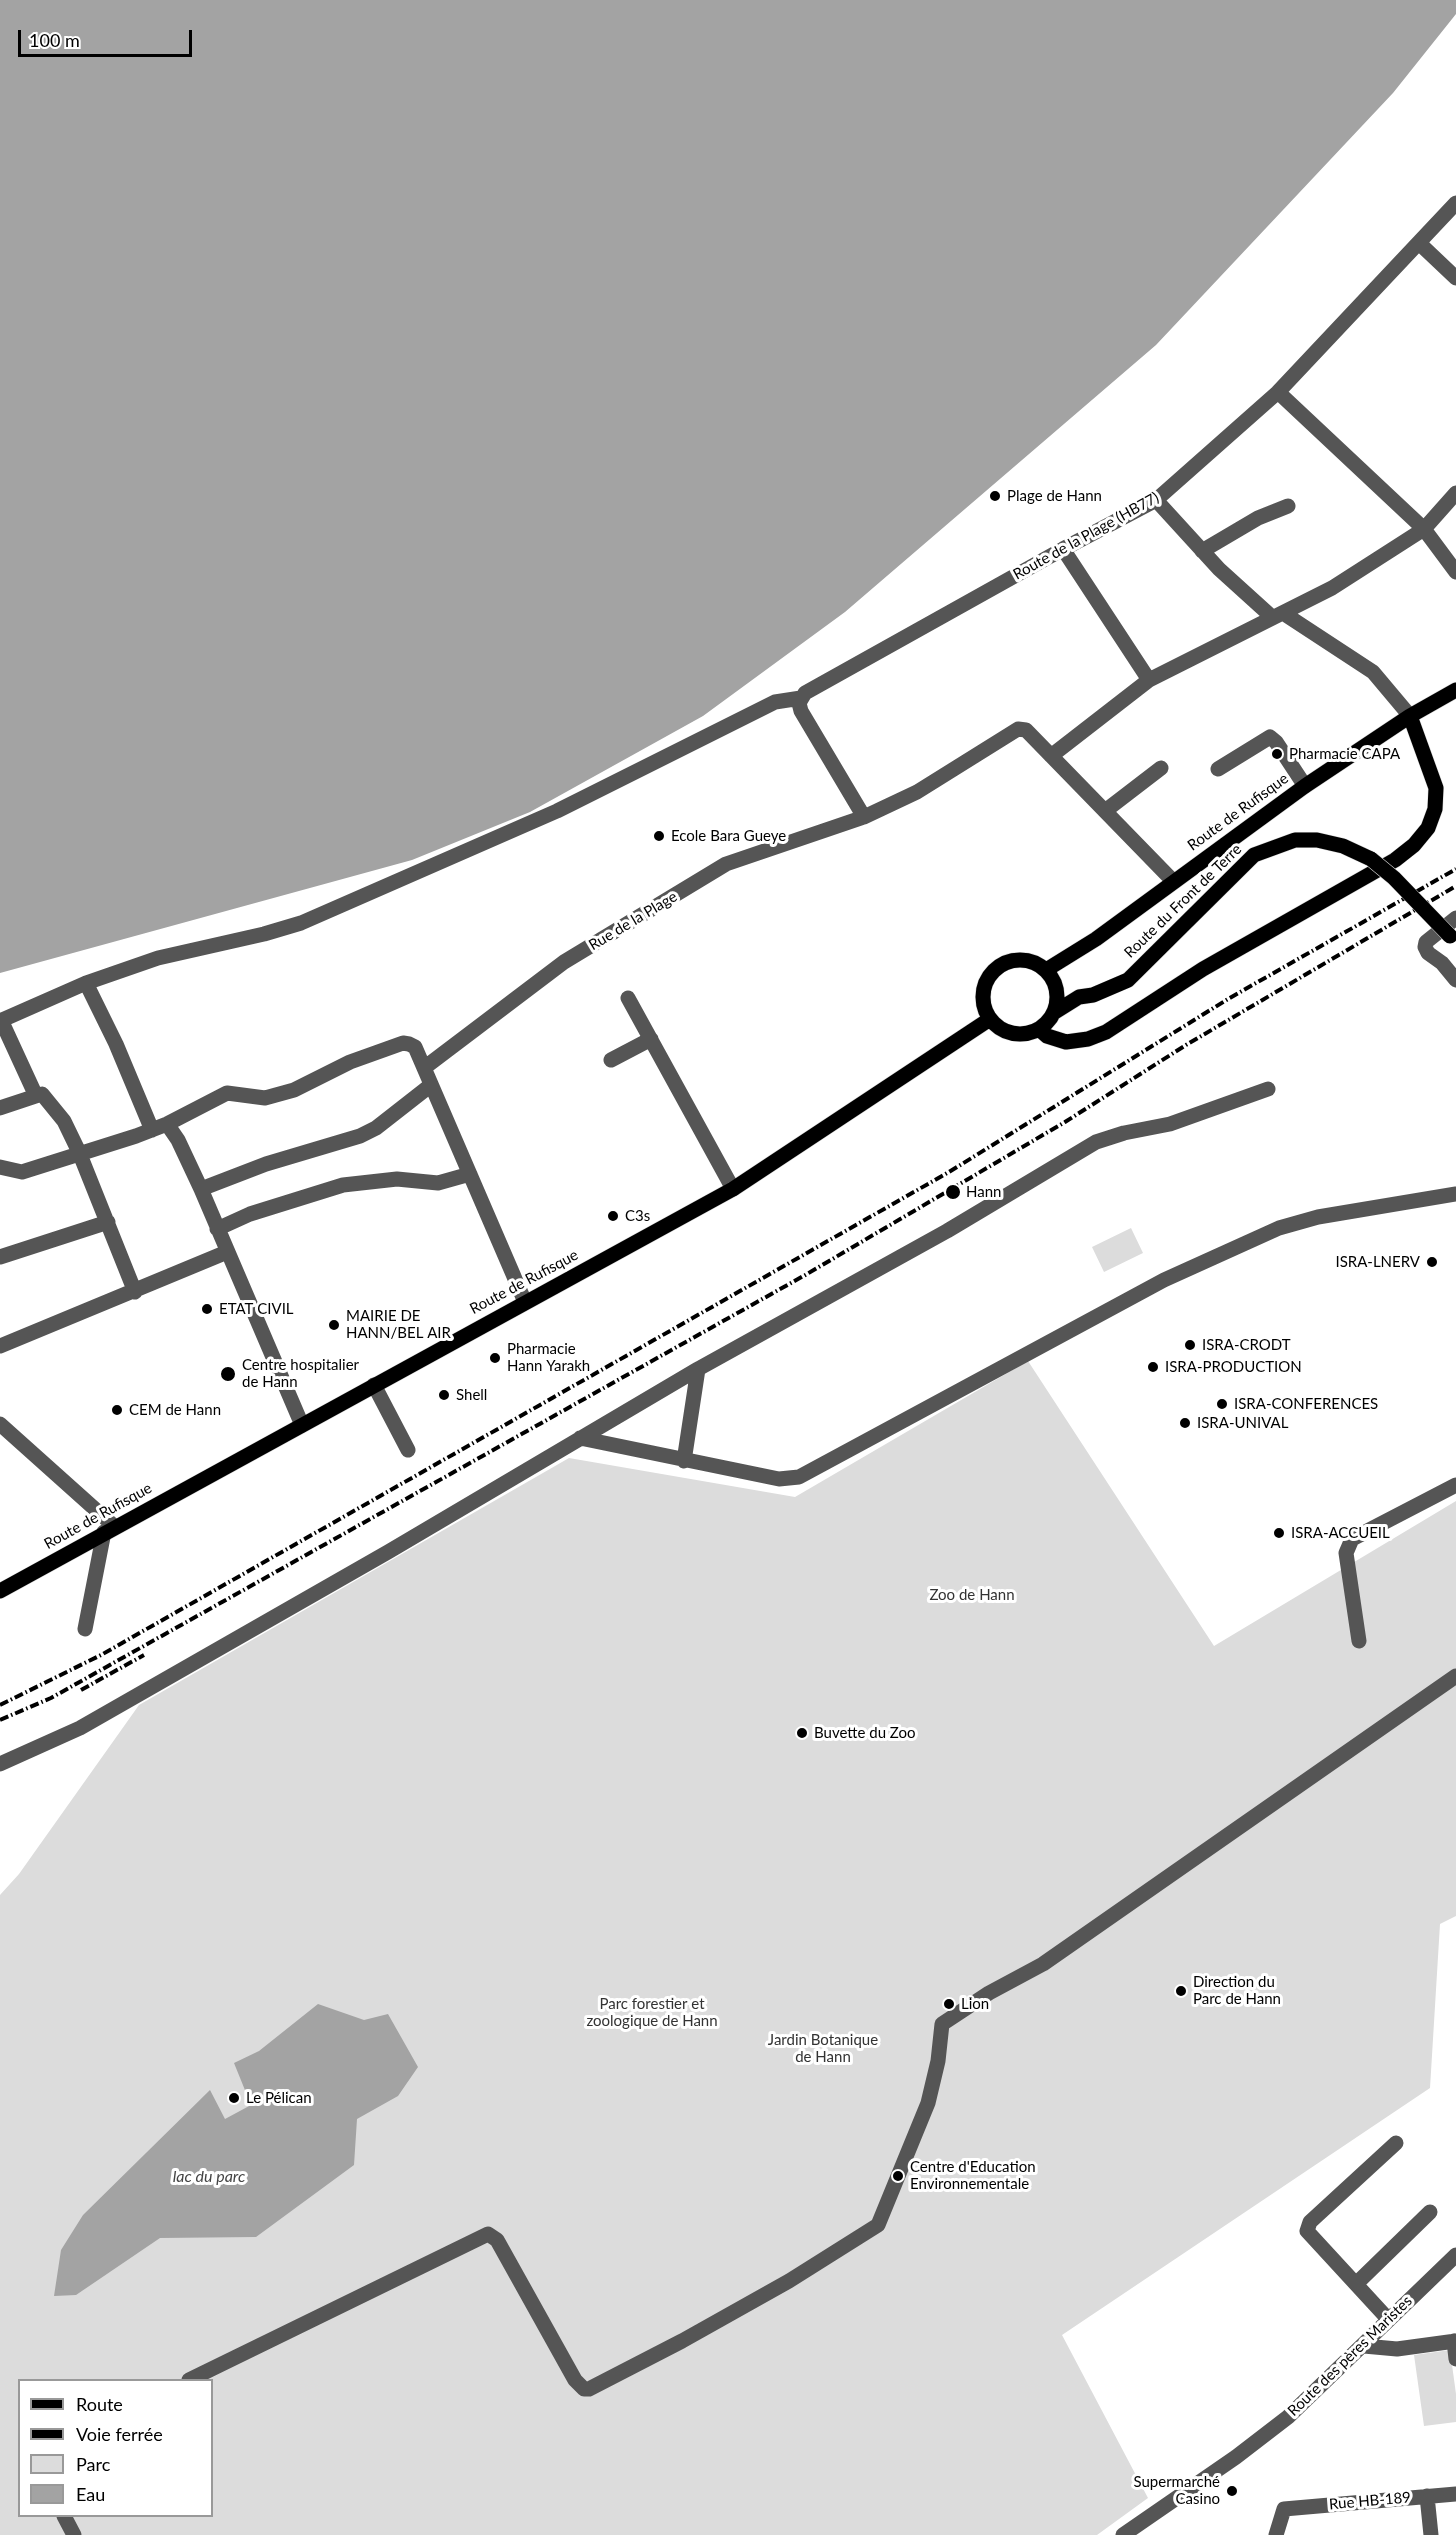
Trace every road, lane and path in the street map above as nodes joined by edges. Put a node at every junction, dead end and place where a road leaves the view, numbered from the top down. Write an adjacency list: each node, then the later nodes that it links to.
1 (1456, 203): 2 (street, Route de la Plage (HB77))
2 (1419, 243): 3 (street); 4 (street, Route de la Plage (HB77))
3 (1456, 278)
4 (1278, 392): 6 (street, Route de la Plage (HB77)); 8 (street)
5 (1456, 493): 8 (street)
6 (1156, 500): 9 (street, Route de la Plage (HB77)); 10 (street)
7 (1288, 506): 10 (street)
8 (1424, 530): 11 (street); 12 (street)
9 (1063, 549): 13 (street); 15 (street, Route de la Plage (HB77))
10 (1202, 551): 12 (street)
11 (1456, 573)
12 (1277, 615): 13 (street); 16 (street)
13 (1149, 681): 17 (street)
14 (1456, 690): 16 (main road, Route de Rufisque)
15 (801, 698): 22 (street); 28 (street)
16 (1410, 716): 20 (main road, Route de Rufisque); 35 (main road)
17 (1051, 756): 21 (street); 22 (street, Rue de la Plage)
18 (1161, 768): 21 (street)
19 (1218, 769): 20 (street)
20 (1305, 786): 23 (main road, Route de Rufisque)
21 (1106, 811): 23 (street)
22 (864, 817): 38 (street, Rue de la Plage)
23 (1173, 881): 26 (main road, Route de Rufisque)
24 (1456, 918): 27 (street)
25 (1453, 941): 30 (main road, Route du Front de Terre, bridge)
26 (1046, 970): 29 (main road); 33 (main road)
27 (1456, 980)
28 (86, 983): 34 (street); 44 (street)
29 (1056, 986): 30 (main road); 32 (main road)
30 (1079, 997): 32 (main road, Route du Front de Terre)
31 (628, 998): 36 (street)
32 (1055, 1012): 35 (main road)
33 (990, 1019): 35 (main road); 48 (main road, Route de Rufisque)
34 (1, 1021): 41 (street)
35 (1039, 1029)
36 (651, 1039): 37 (street); 48 (street)
37 (611, 1060)
38 (424, 1068): 39 (street); 43 (street)
39 (432, 1085): 47 (street); 49 (street)
40 (1268, 1089): 58 (street)
41 (36, 1096): 42 (street); 45 (street)
42 (0, 1108)
43 (167, 1124): 44 (street); 49 (street)
44 (152, 1130): 45 (street)
45 (79, 1152): 46 (street); 51 (street)
46 (0, 1167)
47 (470, 1174): 52 (street); 56 (street)
48 (733, 1189): 56 (main road, Route de Rufisque)
49 (201, 1190): 52 (street)
50 (1456, 1194): 64 (street)
51 (108, 1222): 54 (street); 55 (street)
52 (217, 1229): 53 (street)
53 (227, 1252): 55 (street); 61 (street)
54 (0, 1257)
55 (135, 1292): 57 (street)
56 (525, 1302): 59 (main road, Route de Rufisque)
57 (0, 1346)
58 (698, 1369): 62 (street); 64 (street)
59 (374, 1386): 61 (main road, Route de Rufisque); 63 (street)
60 (0, 1424): 66 (street)
61 (302, 1425): 66 (main road, Route de Rufisque)
62 (580, 1438): 64 (street); 71 (street)
63 (408, 1450)
64 (684, 1461)
65 (1456, 1485): 69 (street)
66 (109, 1529): 67 (main road, Route de Rufisque); 68 (street)
67 (0, 1591)
68 (85, 1629)
69 (1359, 1641)
70 (1456, 1676): 80 (street)
71 (0, 1764)
72 (1396, 2143): 75 (street)
73 (1430, 2212): 75 (street)
74 (1456, 2255): 76 (street, Route des pères Maristes)
75 (1356, 2284): 76 (street)
76 (1388, 2319): 78 (street, Route des pères Maristes)
77 (1455, 2341): 78 (street); 79 (street)
78 (1364, 2346): 85 (street, Route des pères Maristes)
79 (1456, 2359)
80 (191, 2379)
81 (1456, 2494): 82 (street, Rue HB-189)
82 (1427, 2496): 86 (street, Rue HB-189); 87 (street)
83 (65, 2517): 84 (street)
84 (74, 2535)
85 (1123, 2535)
86 (1276, 2535)
87 (1431, 2535)

